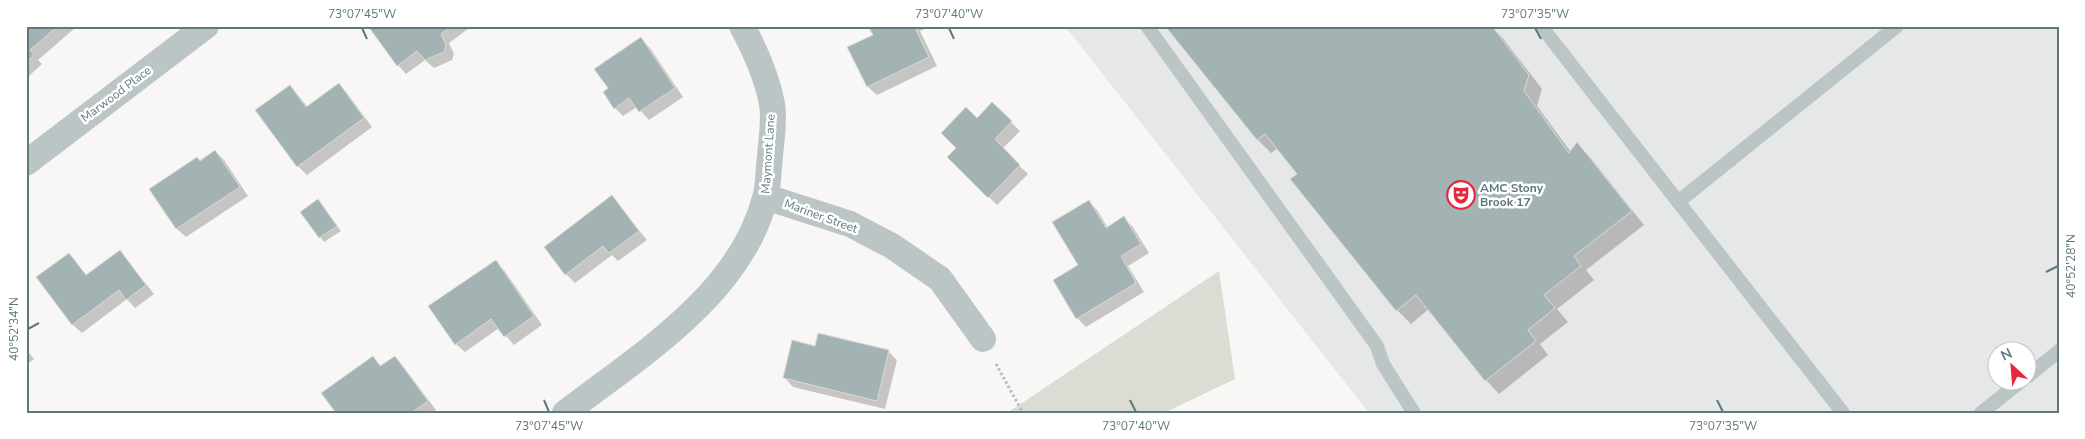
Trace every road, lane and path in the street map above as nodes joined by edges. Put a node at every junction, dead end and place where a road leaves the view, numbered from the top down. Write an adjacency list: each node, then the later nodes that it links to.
1 (206, 26): 6 (street, Marwood Place)
2 (742, 26): 7 (street, Maymont Lane)
3 (1147, 26): 15 (lane)
4 (1541, 26): 8 (lane)
5 (1897, 26): 8 (lane)
6 (26, 163)
7 (766, 197): 9 (street, Mariner Street); 13 (street, Maymont Lane)
8 (1678, 202): 16 (lane)
9 (983, 339): 14 (path)
10 (2059, 351): 11 (lane)
11 (2038, 368)
12 (2007, 392): 17 (lane)
13 (565, 413)
14 (1023, 413)
15 (1414, 413)
16 (1843, 413)
17 (1981, 413)

